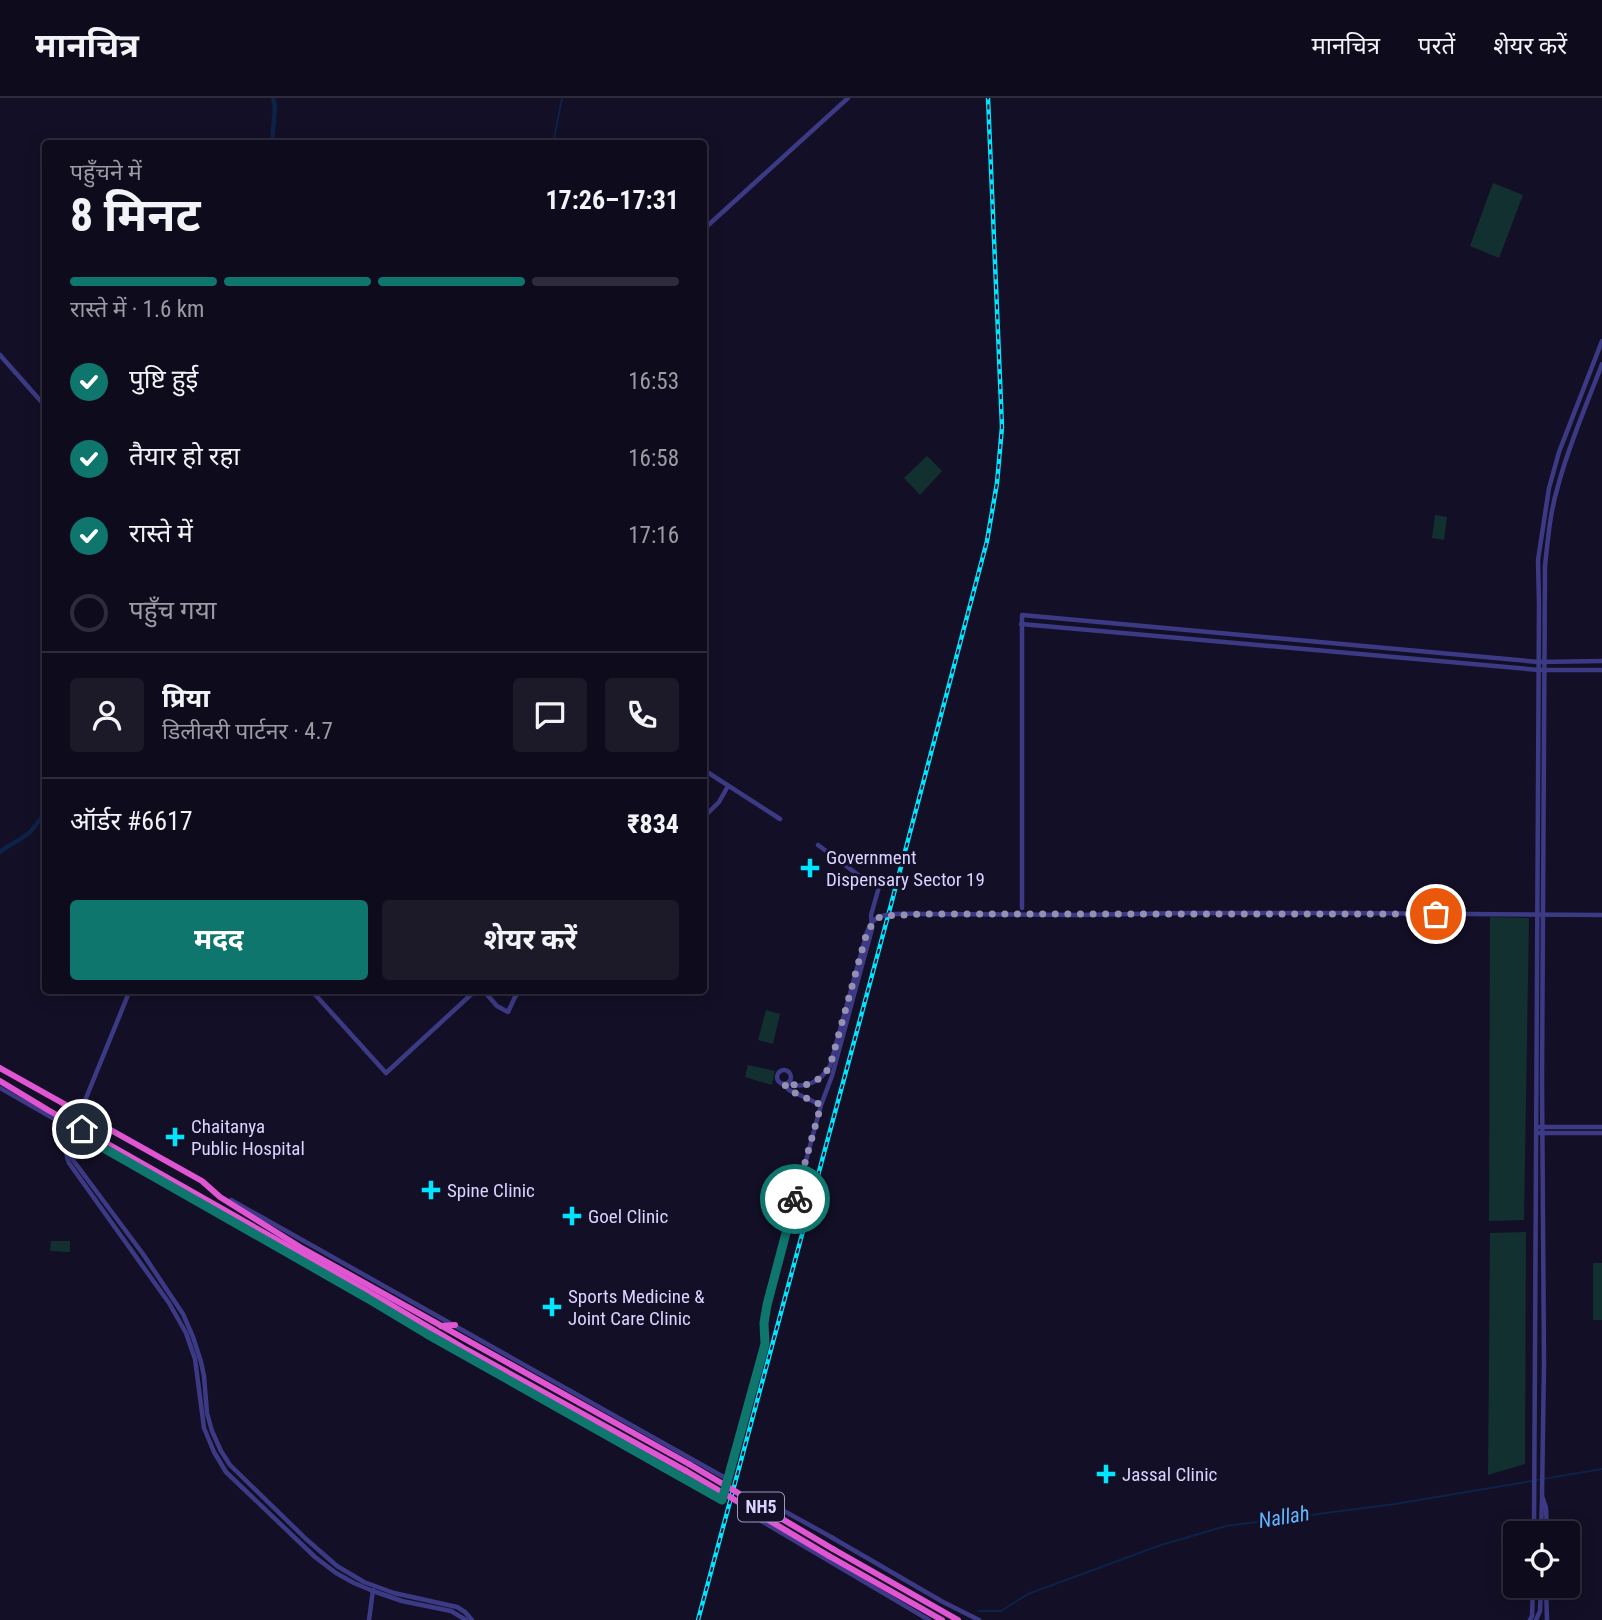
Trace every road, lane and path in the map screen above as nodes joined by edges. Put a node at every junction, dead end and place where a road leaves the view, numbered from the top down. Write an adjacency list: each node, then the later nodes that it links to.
1 (848, 98): 2 (street)
2 (707, 226)
3 (1602, 341): 9 (street)
4 (0, 355): 6 (street)
5 (1602, 364): 9 (street)
6 (42, 402)
7 (1021, 624): 9 (street); 10 (street); 17 (street)
8 (1602, 661): 9 (street)
9 (1541, 662): 10 (street)
10 (1541, 670): 11 (street); 18 (street)
11 (1602, 670)
12 (707, 773): 13 (street)
13 (728, 786): 14 (street); 15 (street)
14 (707, 814)
15 (780, 819)
16 (818, 845): 28 (street)
17 (1021, 908)
18 (1540, 915): 19 (street); 28 (street, bridge); 32 (street); 34 (street)
19 (1602, 915)
20 (128, 994): 29 (street)
21 (315, 994): 22 (street)
22 (472, 994)
23 (486, 994): 24 (street)
24 (519, 994)
25 (0, 1068): 29 (highway, NH5)
26 (0, 1081): 31 (highway, NH5)
27 (0, 1088): 35 (street)
28 (821, 1105): 48 (street)
29 (79, 1112): 30 (highway, NH5); 31 (street)
30 (89, 1118): 35 (street); 38 (highway, NH5)
31 (75, 1125): 35 (highway, NH5)
32 (1543, 1126): 33 (street); 34 (street); 36 (street)
33 (1602, 1127)
34 (1536, 1130): 36 (street); 46 (street)
35 (80, 1133): 39 (street); 40 (highway, NH5); 41 (street); 42 (street)
36 (1543, 1133): 37 (street); 47 (street)
37 (1602, 1133)
38 (220, 1197): 43 (street); 44 (highway, NH5)
39 (390, 1311): 40 (highway); 48 (street)
40 (404, 1313): 45 (highway, NH5)
41 (183, 1314): 42 (street); 50 (street)
42 (177, 1317): 51 (street)
43 (454, 1325): 44 (highway); 48 (street)
44 (439, 1326): 45 (highway, NH5)
45 (469, 1347): 66 (highway, NH5, bridge); 67 (highway, NH5, bridge)
46 (1535, 1363): 47 (street); 52 (street)
47 (1544, 1363): 49 (street)
48 (729, 1479)
49 (1543, 1493): 53 (street); 54 (street)
50 (260, 1495): 51 (street); 58 (street)
51 (255, 1500): 58 (street)
52 (1534, 1521)
53 (1542, 1521)
54 (1547, 1521)
55 (804, 1522): 56 (street)
56 (833, 1538): 57 (street); 57 (street); 68 (street)
57 (822, 1558): 65 (street)
58 (374, 1589): 62 (street); 63 (street); 64 (street)
59 (1533, 1598): 69 (street)
60 (1541, 1598): 70 (street)
61 (1546, 1598): 71 (street)
62 (369, 1620)
63 (466, 1620)
64 (472, 1620)
65 (929, 1620)
66 (942, 1620)
67 (958, 1620)
68 (979, 1620)
69 (1530, 1620)
70 (1536, 1620)
71 (1547, 1620)

